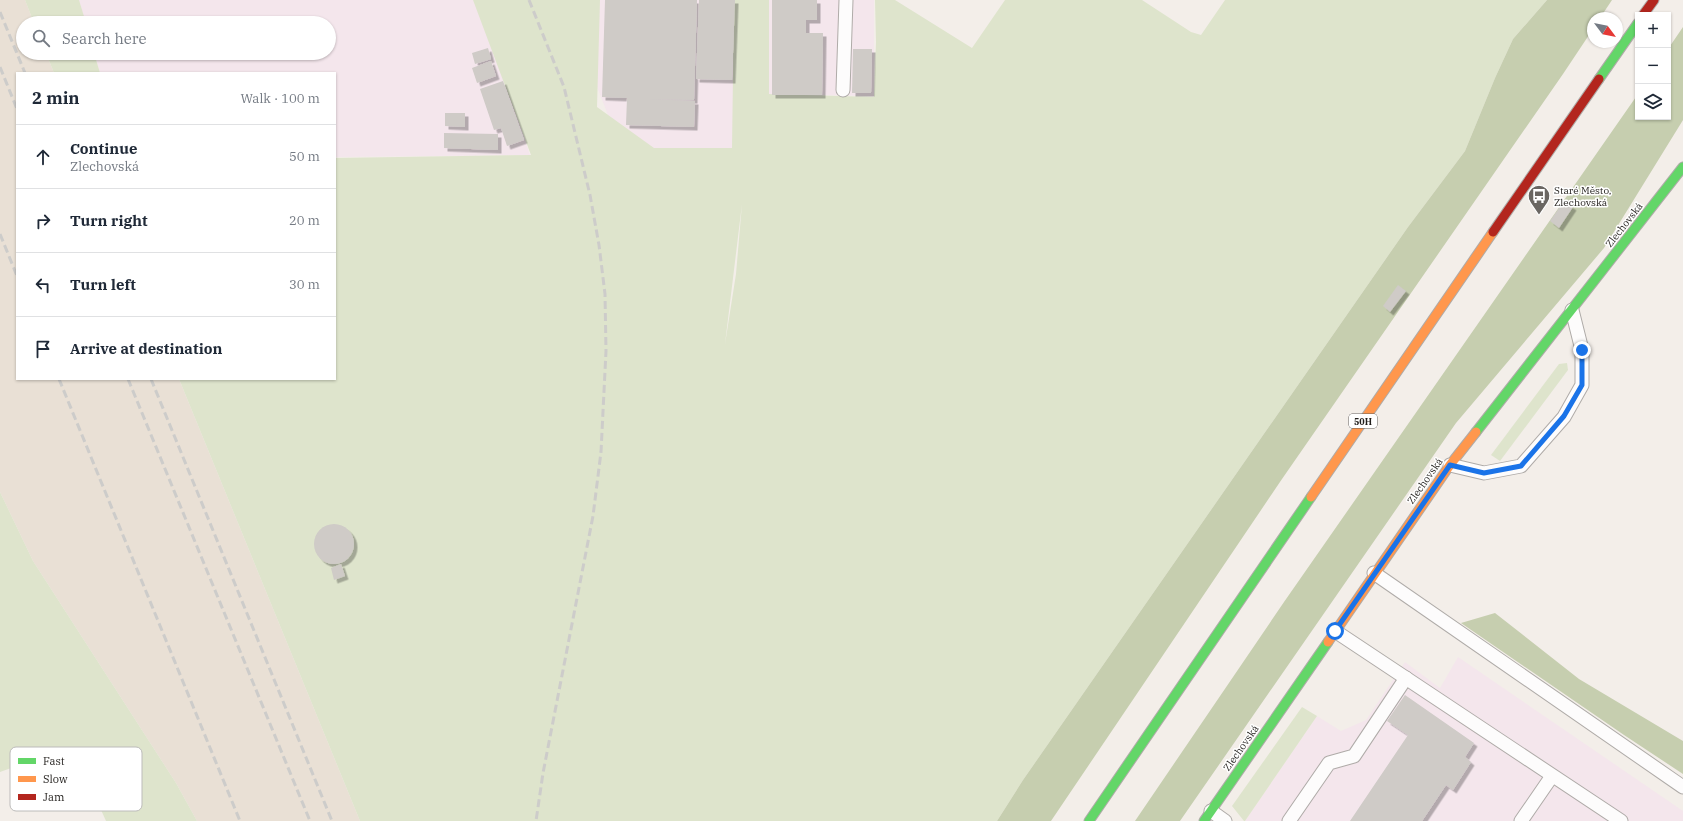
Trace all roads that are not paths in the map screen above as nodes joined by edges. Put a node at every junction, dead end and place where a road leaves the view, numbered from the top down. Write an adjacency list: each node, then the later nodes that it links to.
1 (846, 0): 5 (lane)
2 (1654, 0): 3 (main road)
3 (1645, 12)
4 (1635, 27): 15 (main road, 50H)
5 (842, 90)
6 (1683, 167): 7 (main road, Zlechovská)
7 (1572, 310): 8 (main road, Zlechovská); 8 (lane)
8 (1450, 465): 9 (main road, Zlechovská)
9 (1374, 573): 10 (main road, Zlechovská); 13 (lane)
10 (1335, 631): 11 (lane); 14 (main road, Zlechovská)
11 (1406, 678): 12 (lane); 17 (lane)
12 (1552, 776): 18 (lane); 19 (lane)
13 (1683, 787)
14 (1207, 816): 16 (lane)
15 (1089, 821)
16 (1225, 821)
17 (1289, 821)
18 (1521, 821)
19 (1621, 821)

